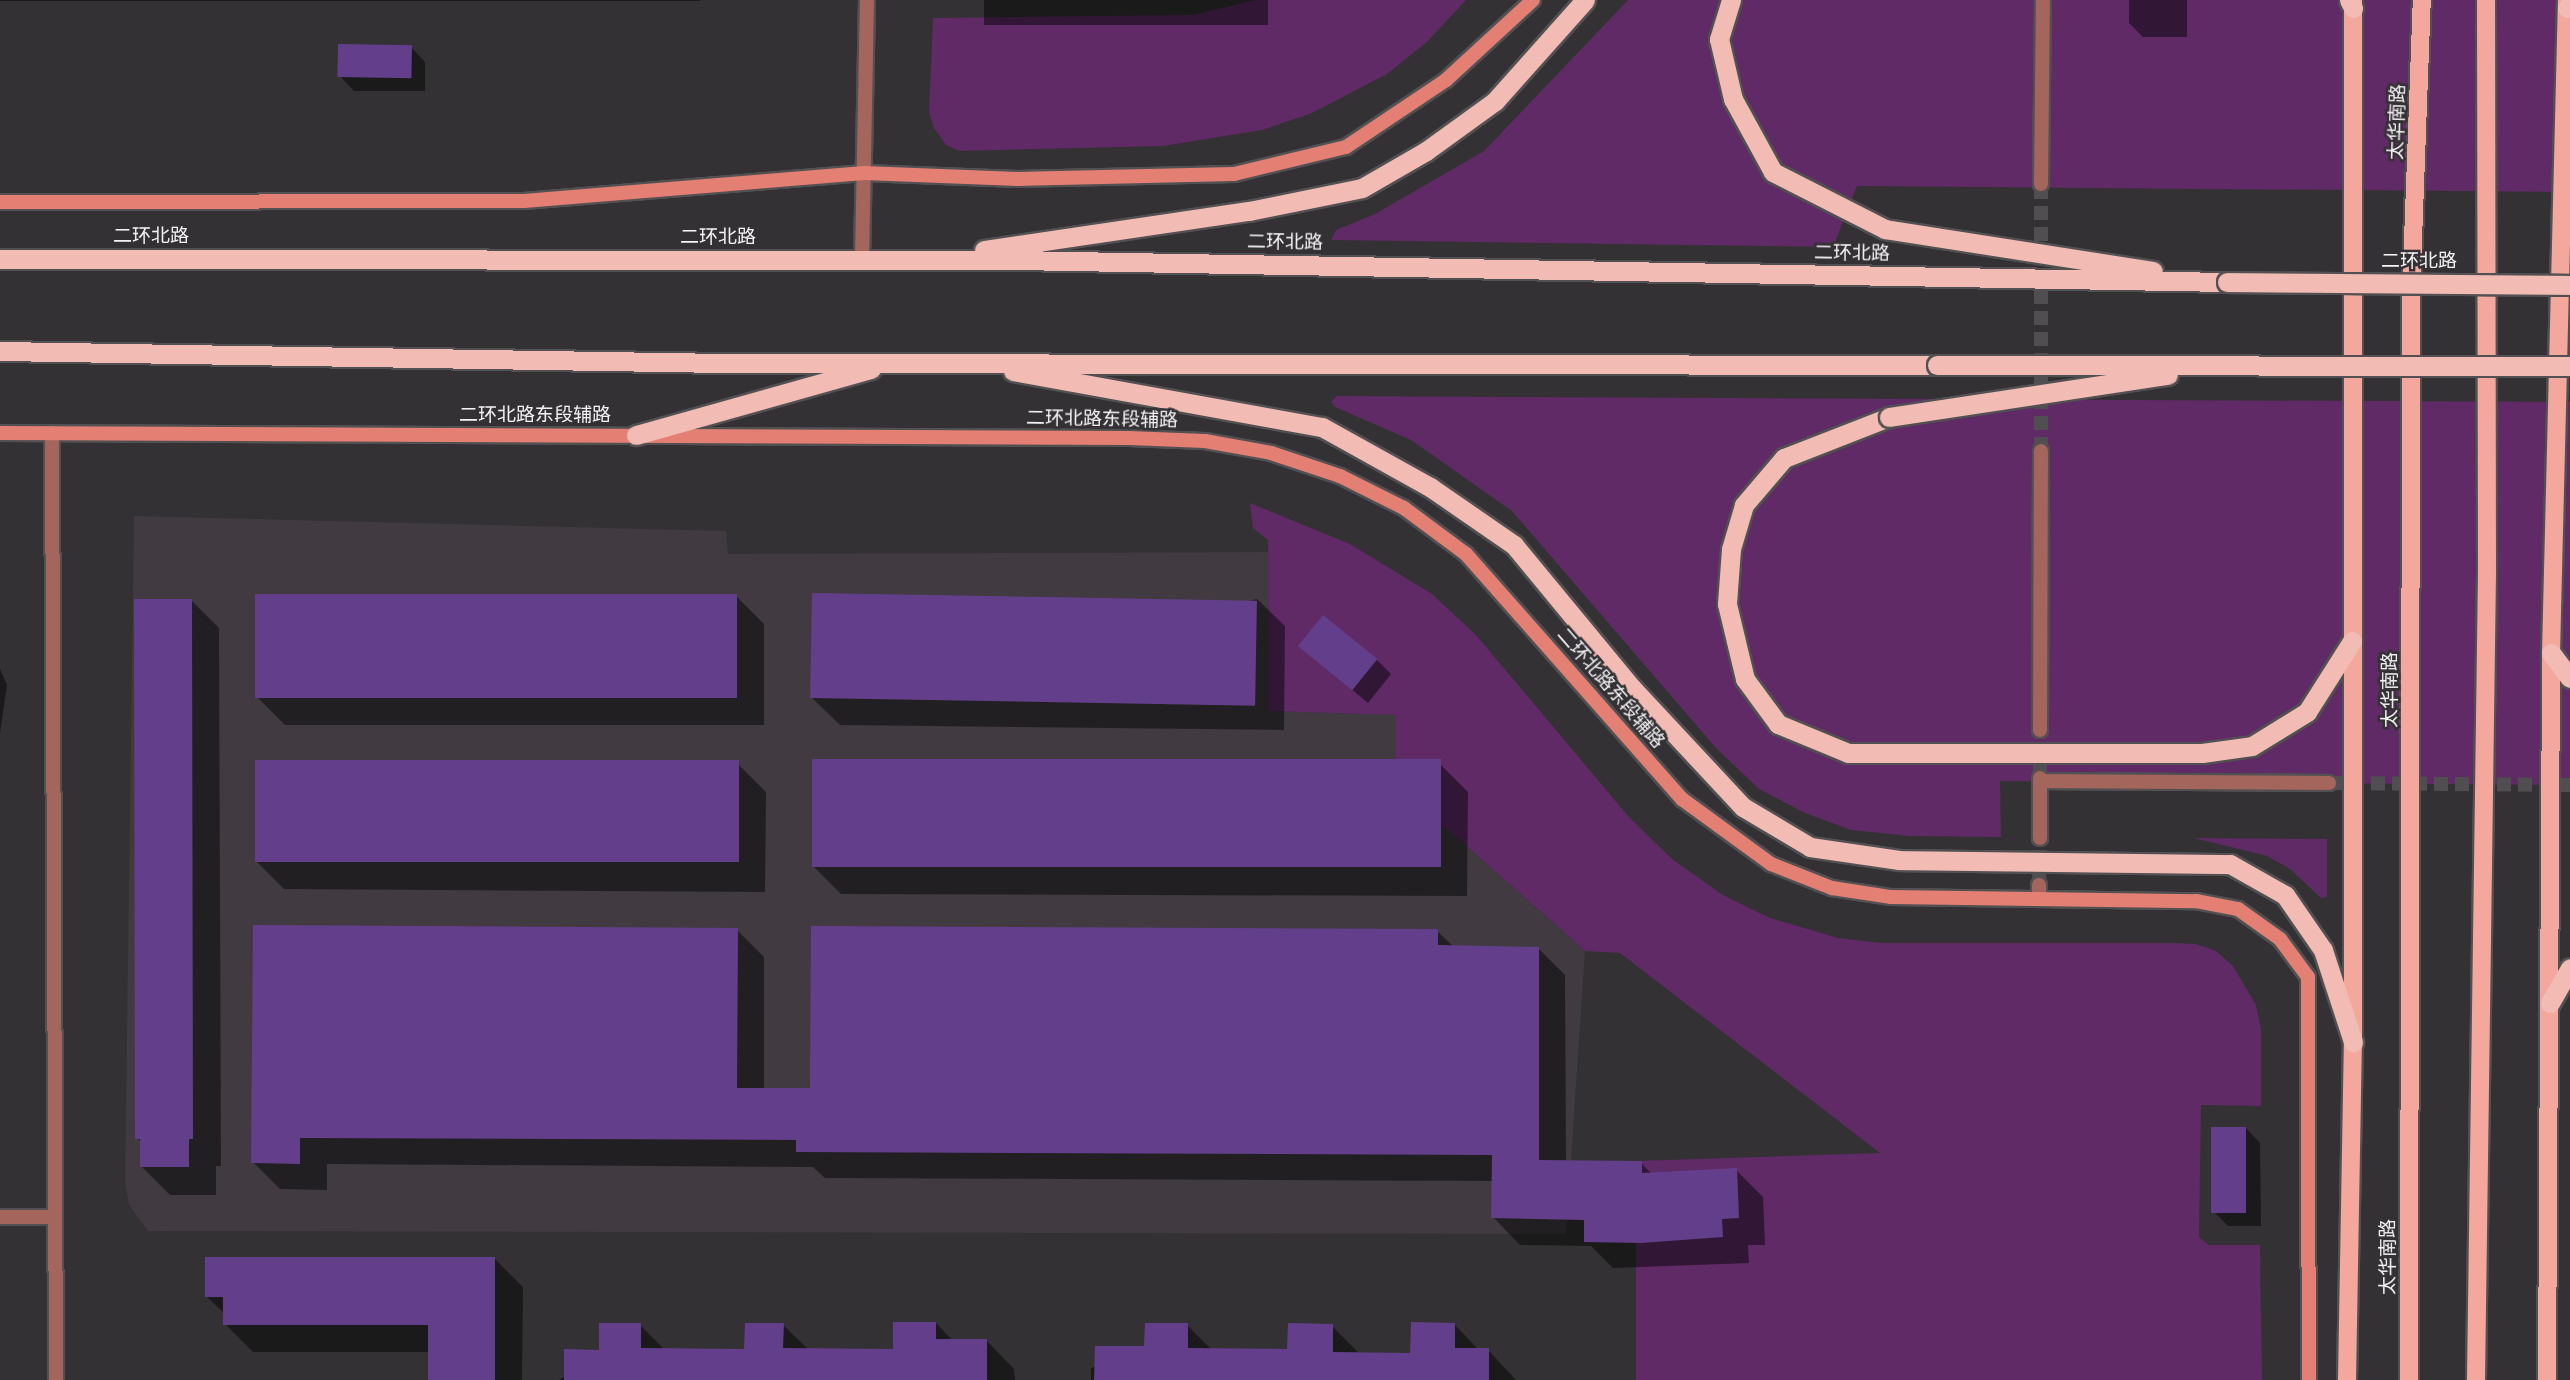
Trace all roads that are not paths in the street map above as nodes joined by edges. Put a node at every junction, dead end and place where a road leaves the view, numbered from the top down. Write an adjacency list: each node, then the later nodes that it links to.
1 (867, 0): 10 (street)
2 (1533, 0): 10 (main road)
3 (1585, 0): 15 (highway)
4 (1731, 0): 16 (highway)
5 (2043, 0): 11 (street)
6 (2422, 0): 41 (main road, 太华南路)
7 (2486, 0): 42 (main road)
8 (2352, 3): 27 (main road)
9 (2568, 4): 28 (main road)
10 (864, 173): 12 (main road); 14 (street)
11 (2041, 184)
12 (0, 202)
13 (0, 259): 14 (highway, 二环北路)
14 (862, 260): 15 (highway, 二环北路)
15 (911, 260): 16 (highway, 二环北路)
16 (2227, 282): 17 (highway, 二环北路, bridge)
17 (2570, 285)
18 (0, 351): 19 (highway)
19 (897, 362): 20 (highway); 25 (highway)
20 (964, 362): 21 (highway, bridge); 35 (highway)
21 (2233, 365): 22 (highway, bridge); 27 (highway, bridge)
22 (2570, 366)
23 (0, 433): 24 (main road, 二环北路东段辅路)
24 (52, 433): 25 (main road, 二环北路东段辅路); 37 (street)
25 (636, 435): 39 (main road, 二环北路东段辅路)
26 (2040, 451): 30 (street)
27 (2352, 641): 35 (main road)
28 (2551, 653): 29 (highway); 34 (main road)
29 (2570, 678)
30 (2040, 730)
31 (2329, 783): 32 (street)
32 (2039, 838)
33 (2570, 968): 34 (highway)
34 (2550, 1003): 43 (main road)
35 (2353, 1042): 40 (main road)
36 (0, 1217): 37 (street)
37 (55, 1217): 38 (street)
38 (56, 1380)
39 (2309, 1380)
40 (2347, 1380)
41 (2409, 1380)
42 (2476, 1380)
43 (2547, 1380)

